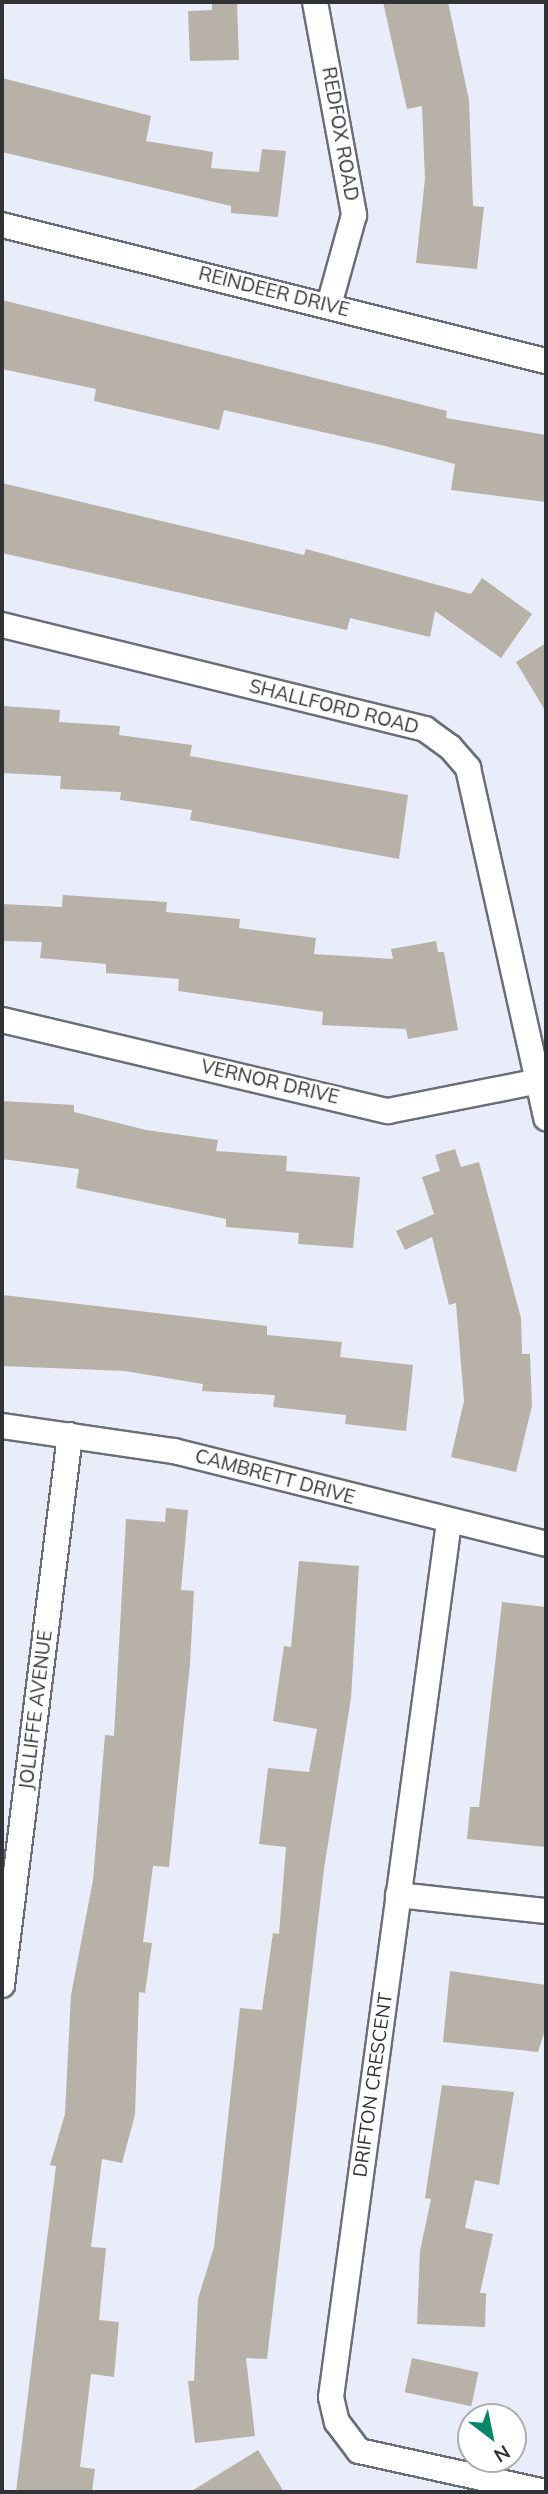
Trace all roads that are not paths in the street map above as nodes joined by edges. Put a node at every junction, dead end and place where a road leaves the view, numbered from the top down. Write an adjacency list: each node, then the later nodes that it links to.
1 (315, 2): 3 (street, REDFOX ROAD)
2 (2, 225): 3 (street, REINDEER DRIVE)
3 (329, 305): 4 (street, REINDEER DRIVE)
4 (546, 362)
5 (2, 625): 7 (street, SHALLFORD ROAD)
6 (2, 1020): 7 (street, VERNOR DRIVE)
7 (539, 1081): 8 (street, SHALLFORD ROAD)
8 (546, 1118)
9 (2, 1426): 10 (street, CAMBRETT DRIVE)
10 (70, 1435): 11 (street, CAMBRETT DRIVE); 15 (street, JOLLIFFE AVENUE)
11 (449, 1522): 12 (street, CAMBRETT DRIVE); 13 (street, DRIFTON CRESCENT)
12 (546, 1544)
13 (398, 1895): 14 (street); 16 (street, DRIFTON CRESCENT)
14 (546, 1911)
15 (2, 1985)
16 (546, 2492)

